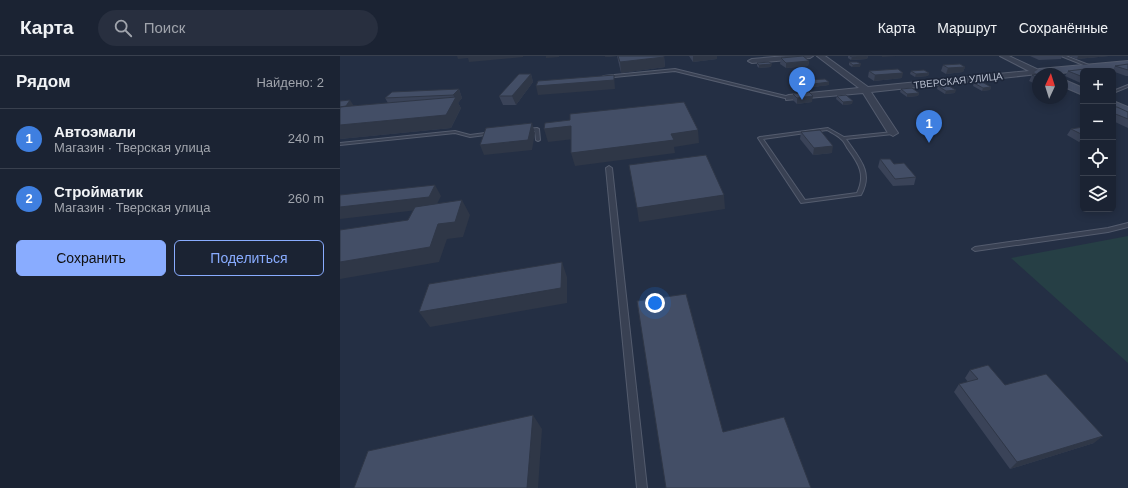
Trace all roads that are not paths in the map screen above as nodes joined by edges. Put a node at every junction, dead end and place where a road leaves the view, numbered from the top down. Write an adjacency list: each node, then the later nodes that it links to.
1 (810, 56): 5 (street)
2 (820, 56): 14 (street)
3 (1004, 56): 8 (street)
4 (1063, 56): 7 (lane)
5 (752, 61)
6 (1128, 64): 7 (main road, ТВЕРСКАЯ УЛИЦА)
7 (1092, 67): 9 (main road, ТВЕРСКАЯ УЛИЦА)
8 (1032, 69)
9 (1068, 70)
10 (1032, 74): 14 (street, ТВЕРСКАЯ УЛИЦА)
11 (599, 78): 17 (lane)
12 (1068, 85): 15 (main road)
13 (1128, 86): 16 (lane)
14 (865, 89): 17 (street, ТВЕРСКАЯ УЛИЦА); 22 (street)
15 (1080, 91)
16 (1116, 91)
17 (789, 98)
18 (1116, 106): 19 (main road)
19 (1128, 111)
20 (522, 130): 24 (lane)
21 (500, 133): 25 (lane)
22 (893, 133): 23 (lane)
23 (843, 138): 23 (lane)
24 (538, 140)
25 (340, 144)
26 (609, 168): 29 (lane)
27 (1128, 225): 28 (lane)
28 (975, 249)
29 (642, 488)

